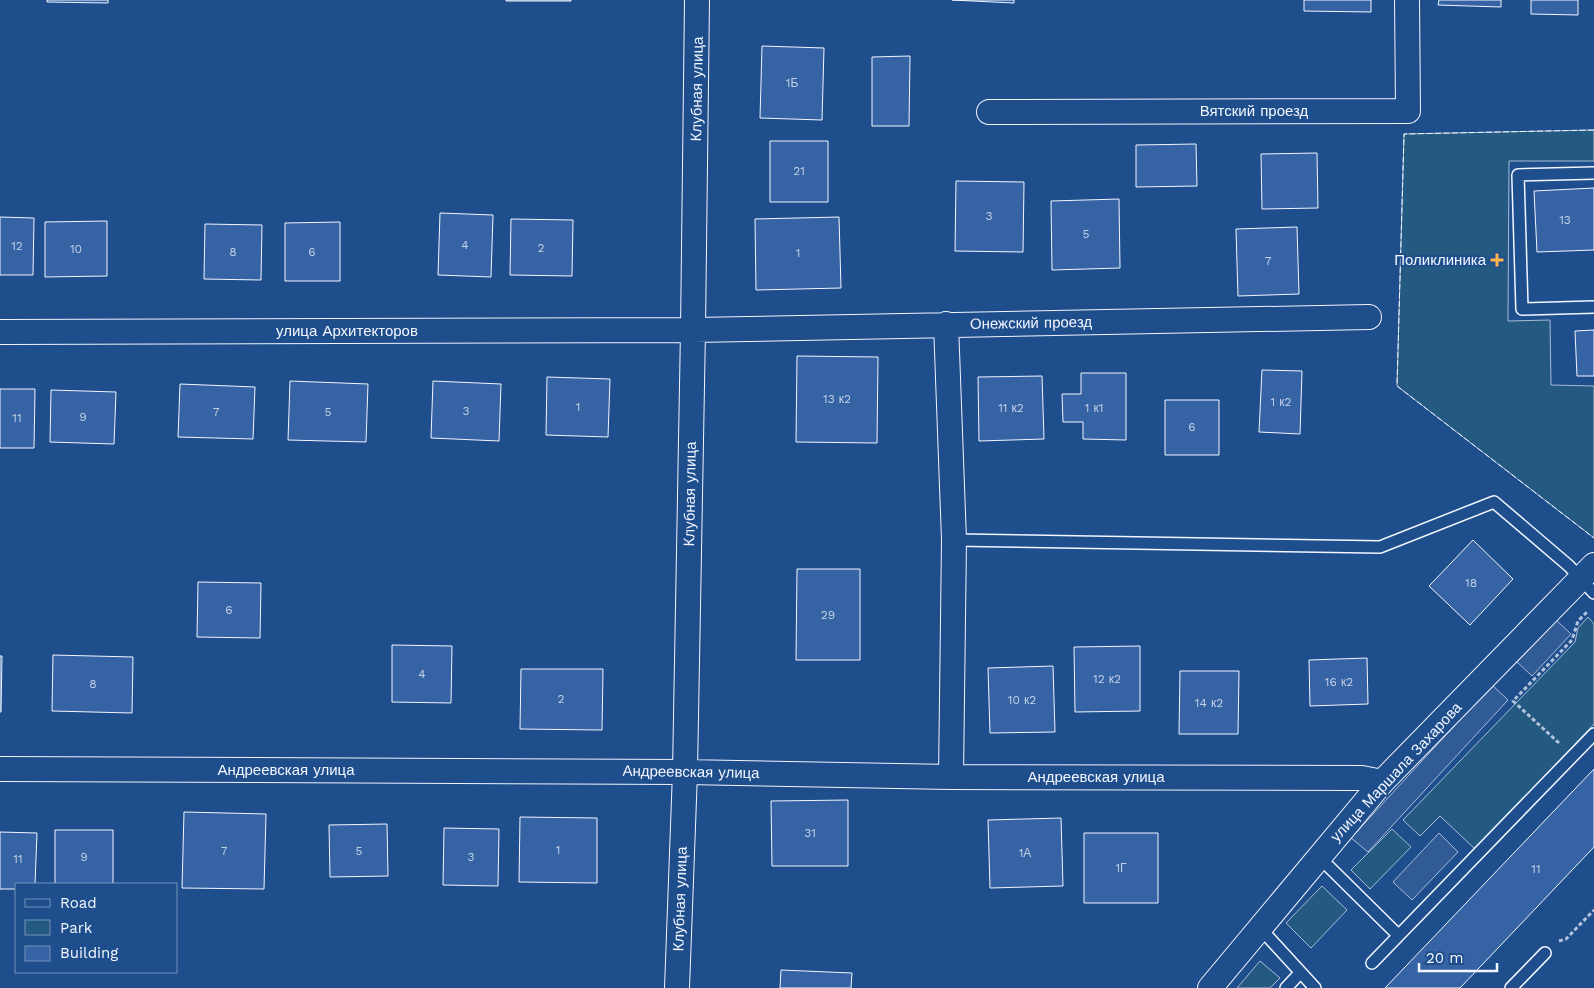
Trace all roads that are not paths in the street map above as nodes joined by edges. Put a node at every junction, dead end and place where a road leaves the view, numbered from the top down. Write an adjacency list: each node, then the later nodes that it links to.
1 (697, 0): 8 (street, Клубная улица)
2 (1407, 0): 3 (street, Вятский проезд)
3 (989, 112)
4 (1594, 173): 5 (lane)
5 (1594, 307)
6 (1369, 317): 7 (street, Онежский проезд)
7 (946, 324): 8 (street, Онежский проезд); 10 (street)
8 (693, 330): 9 (street, улица Архитекторов); 14 (street, Клубная улица)
9 (0, 332)
10 (954, 540): 11 (lane); 15 (street)
11 (1590, 579): 16 (street, улица Маршала Захарова)
12 (1594, 734): 19 (lane)
13 (0, 769): 14 (street, Андреевская улица)
14 (685, 772): 15 (street, Андреевская улица); 23 (street, Клубная улица)
15 (952, 777): 16 (street, Андреевская улица)
16 (1382, 782): 17 (street, улица Маршала Захарова)
17 (1319, 857): 18 (street, улица Маршала Захарова); 19 (lane)
18 (1260, 928): 22 (lane); 24 (street, улица Маршала Захарова)
19 (1398, 935): 21 (lane)
20 (1545, 952): 27 (lane)
21 (1372, 963)
22 (1300, 973): 25 (lane); 26 (lane)
23 (677, 988)
24 (1210, 988)
25 (1286, 988)
26 (1315, 988)
27 (1511, 988)

